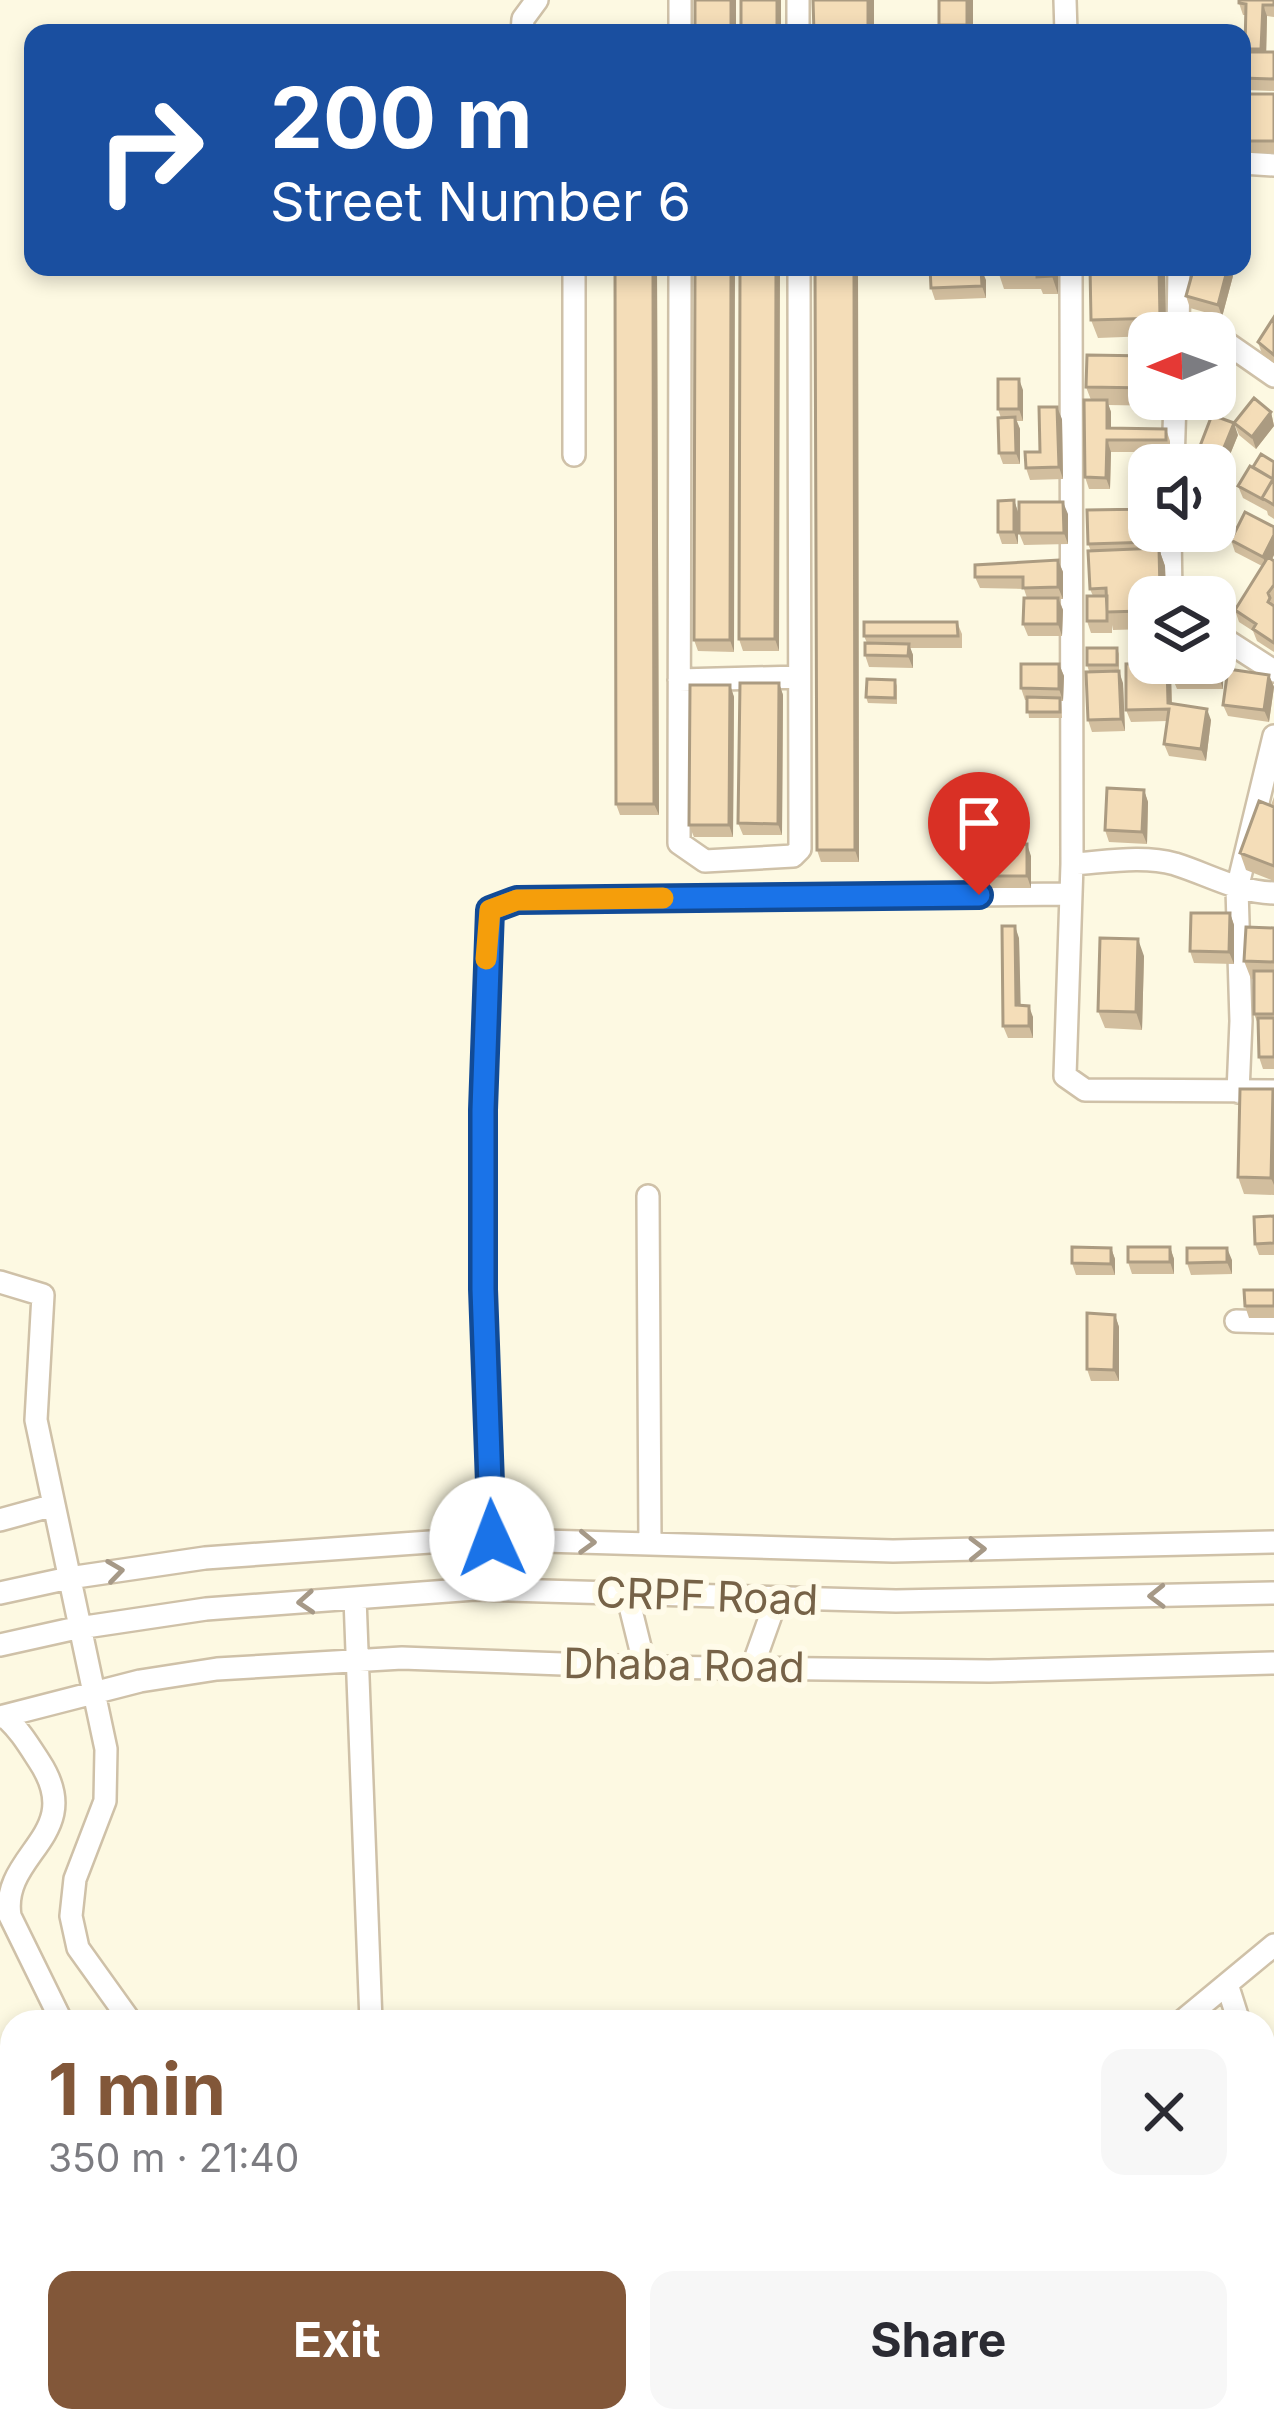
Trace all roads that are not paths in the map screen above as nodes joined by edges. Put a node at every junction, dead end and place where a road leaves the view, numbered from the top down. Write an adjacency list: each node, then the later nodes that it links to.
1 (574, 276): 10 (street)
2 (680, 276): 14 (street)
3 (799, 276): 13 (street)
4 (1071, 276): 16 (street)
5 (1179, 276): 6 (street)
6 (1178, 310): 7 (street)
7 (1181, 312)
8 (1236, 349): 9 (street)
9 (1274, 376)
10 (574, 455)
11 (1236, 647): 12 (street)
12 (1274, 671)
13 (799, 677): 14 (street); 14 (street)
14 (679, 680)
15 (1273, 743): 17 (street)
16 (1072, 864): 17 (street); 19 (street)
17 (1237, 889): 18 (street); 21 (street)
18 (1274, 893)
19 (1072, 894): 21 (street); 28 (street)
20 (1274, 1091): 21 (street)
21 (1238, 1092)
22 (649, 1196): 30 (street)
23 (0, 1282): 26 (street)
24 (1236, 1321): 25 (street)
25 (1274, 1322)
26 (54, 1505): 27 (street); 31 (street)
27 (0, 1520)
28 (492, 1539): 30 (street, one-way to 30); 31 (street, one-way to 28)
29 (1274, 1542): 30 (street, one-way to 29)
30 (650, 1544)
31 (69, 1578): 32 (street); 37 (street)
32 (0, 1593)
33 (1274, 1593): 36 (street, CRPF Road, one-way to 36)
34 (627, 1594): 35 (street, CRPF Road); 36 (street, CRPF Road); 41 (street)
35 (355, 1598): 37 (street, CRPF Road, one-way to 37); 39 (street)
36 (777, 1598): 42 (street)
37 (82, 1628): 38 (street, CRPF Road); 43 (street)
38 (0, 1645)
39 (359, 1660): 41 (street, Dhaba Road); 43 (street, Dhaba Road); 50 (street)
40 (1274, 1663): 42 (street, Dhaba Road)
41 (645, 1667): 42 (street, Dhaba Road)
42 (752, 1668)
43 (96, 1691): 44 (street, Dhaba Road); 49 (street)
44 (2, 1716): 45 (street)
45 (4, 1891): 48 (street)
46 (1274, 1945): 47 (street)
47 (1227, 1984): 51 (street); 52 (street)
48 (56, 2010)
49 (122, 2010)
50 (371, 2010)
51 (1196, 2010)
52 (1235, 2010)

